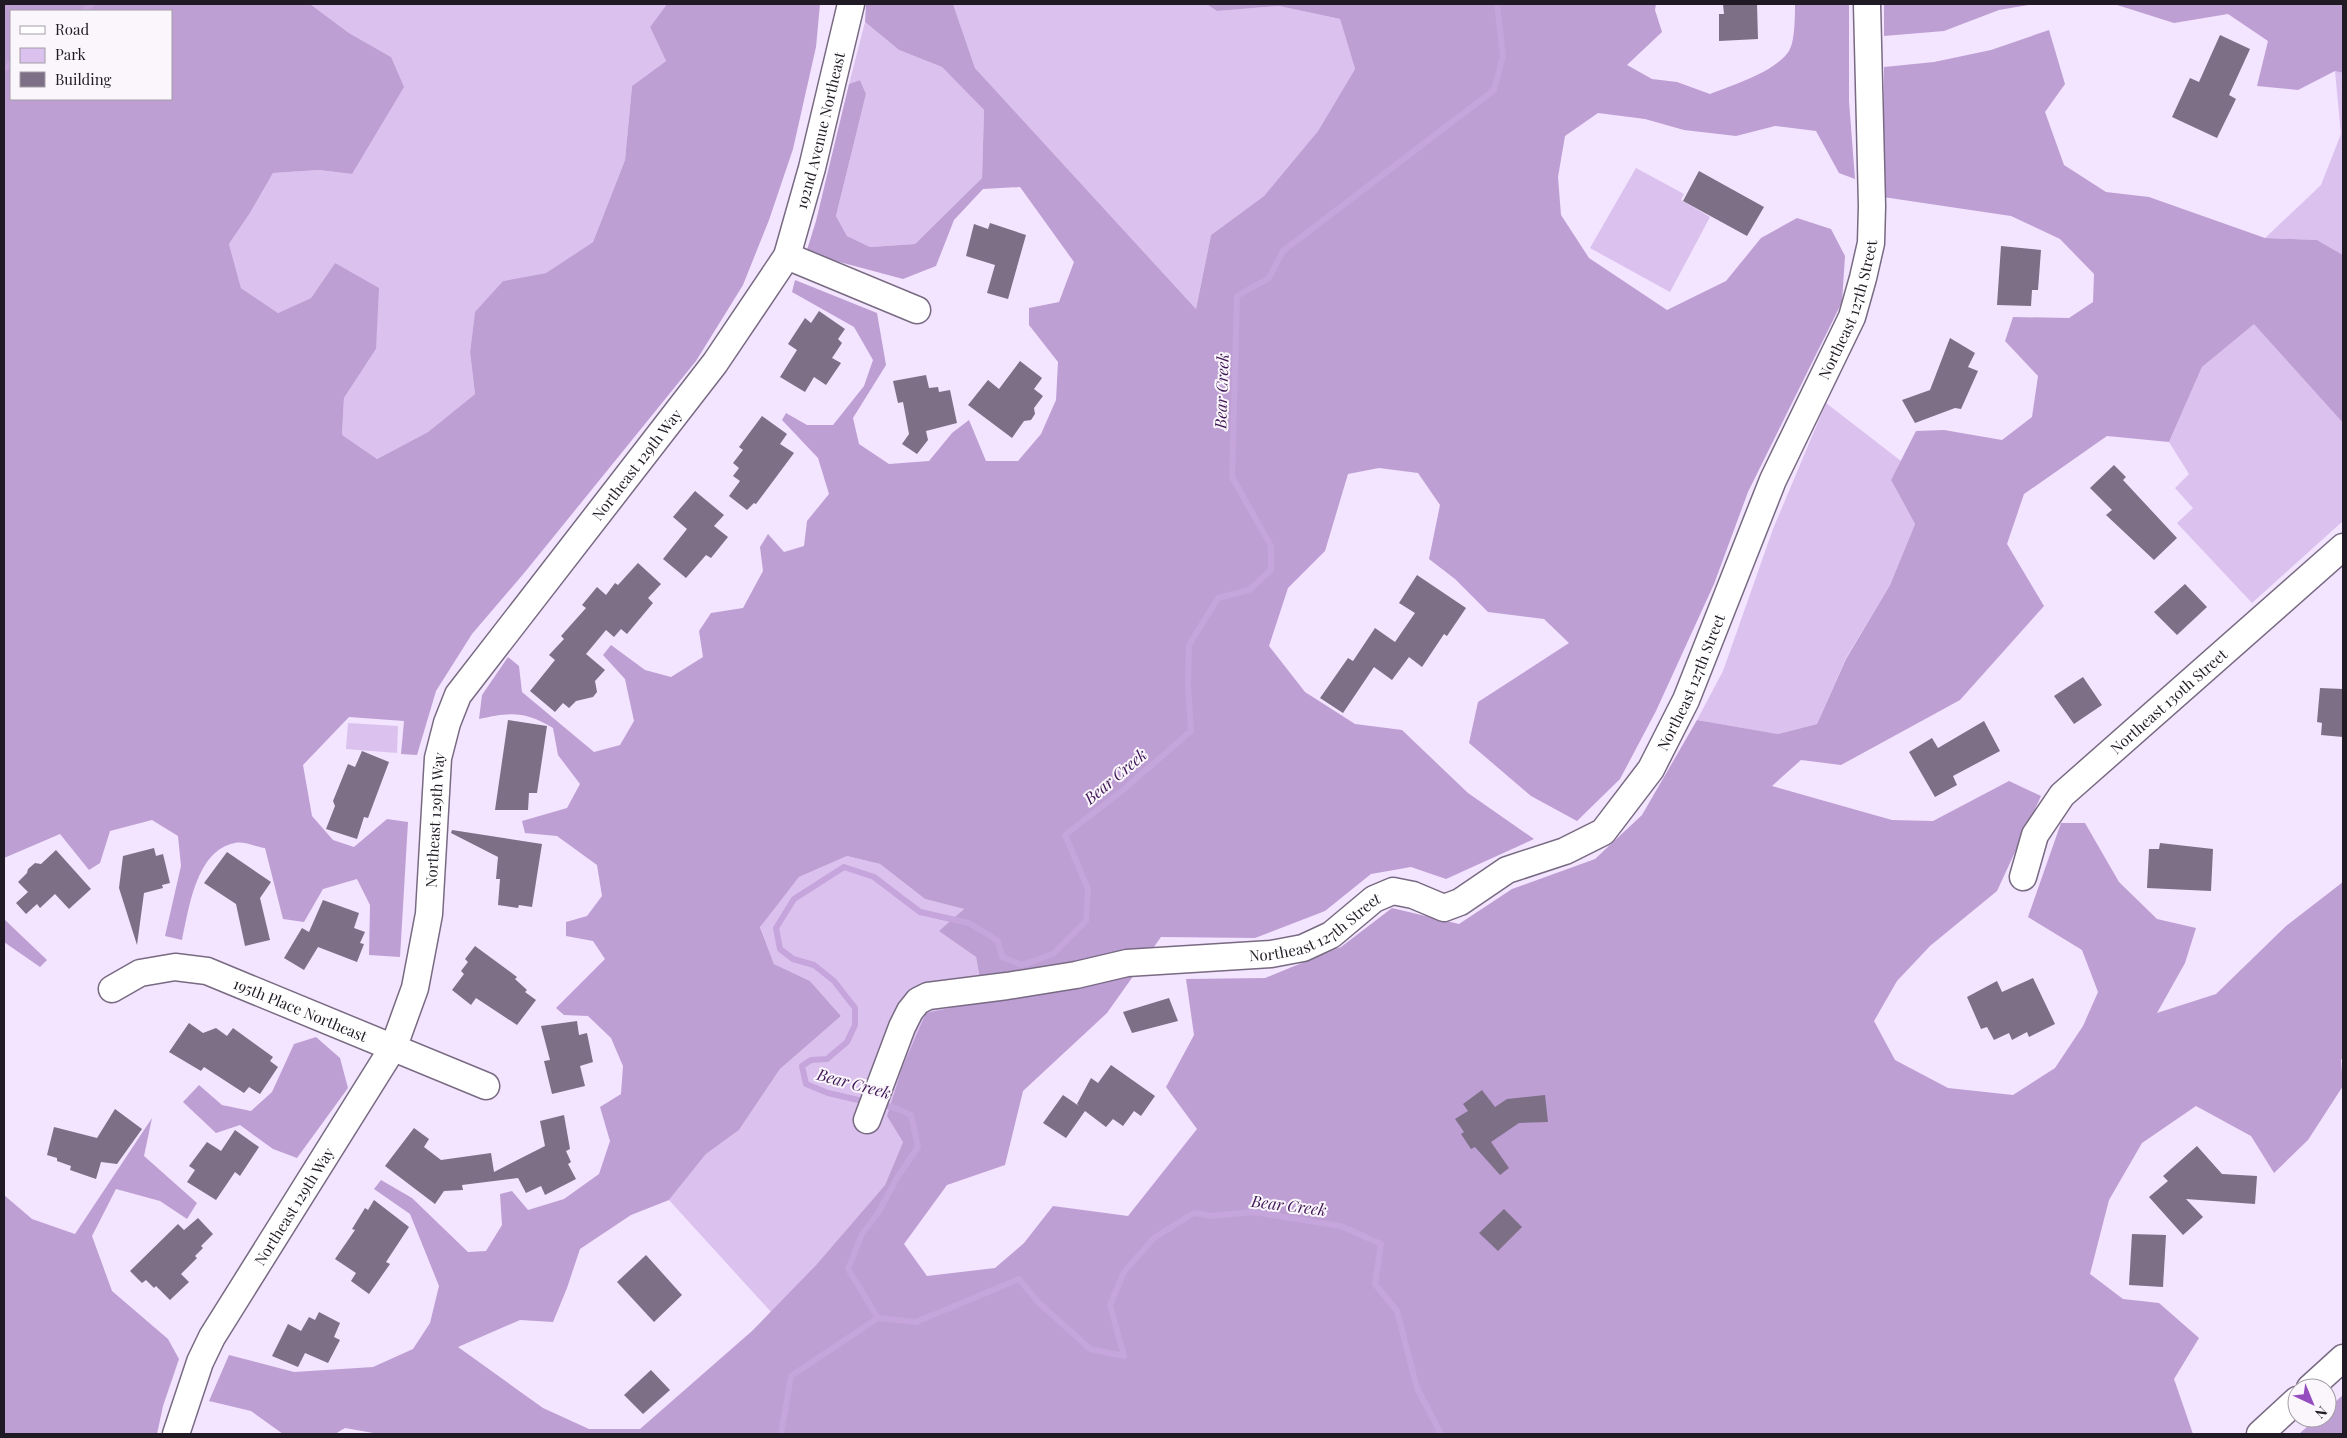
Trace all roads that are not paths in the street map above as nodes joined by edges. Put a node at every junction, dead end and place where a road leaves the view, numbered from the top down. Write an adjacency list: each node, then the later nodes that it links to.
1 (851, 4): 3 (street, 192nd Avenue Northeast)
2 (1867, 4): 10 (street, Northeast 127th Street)
3 (787, 256): 4 (street); 8 (street, Northeast 129th Way)
4 (917, 310)
5 (2343, 547): 6 (street, Northeast 130th Street)
6 (2023, 877)
7 (112, 989): 8 (street, 195th Place Northeast)
8 (394, 1046): 9 (street, 195th Place Northeast); 14 (street, Northeast 129th Way)
9 (486, 1086)
10 (867, 1120)
11 (2343, 1358): 12 (street)
12 (2321, 1378)
13 (2287, 1409): 15 (street)
14 (176, 1434)
15 (2260, 1434)

